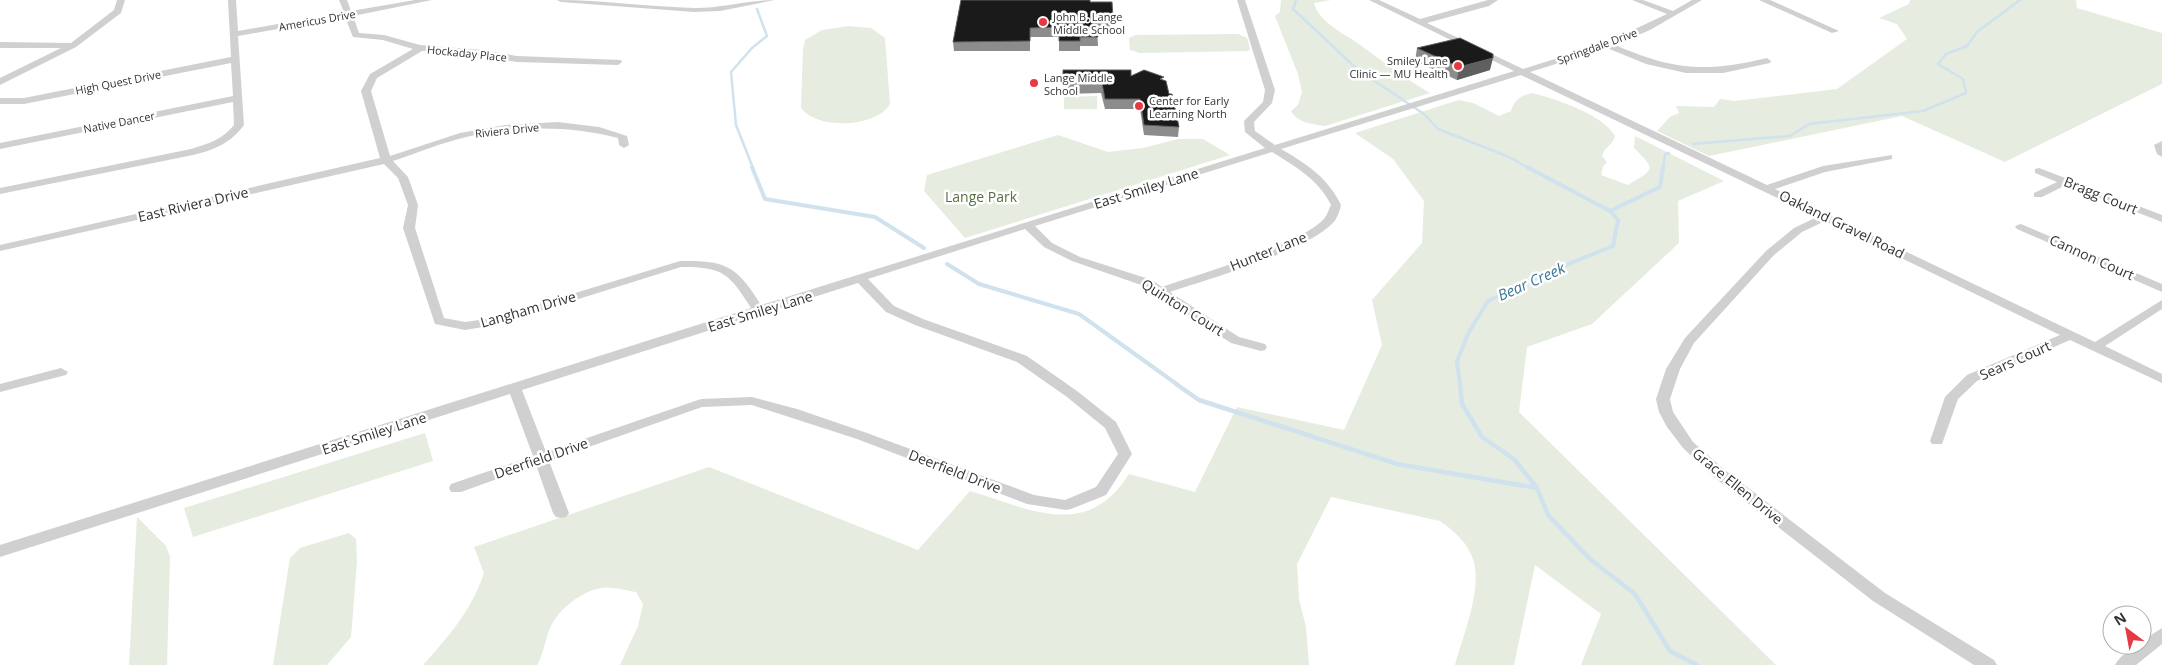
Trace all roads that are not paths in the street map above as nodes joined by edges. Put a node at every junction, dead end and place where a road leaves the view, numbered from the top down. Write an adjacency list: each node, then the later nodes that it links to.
1 (121, 0): 21 (street)
2 (232, 0): 19 (street)
3 (343, 0): 16 (street, Hockaday Place)
4 (428, 0): 16 (street, Americus Drive)
5 (561, 0): 14 (street)
6 (657, 0): 14 (street)
7 (771, 0): 14 (street)
8 (1241, 0): 34 (street, Hunter Lane)
9 (1373, 0): 17 (street, Oakland Gravel Road)
10 (1494, 0): 17 (street)
11 (1636, 0): 15 (street)
12 (1698, 0): 15 (street, Springdale Drive)
13 (1763, 0): 18 (street)
14 (649, 7)
15 (1672, 13): 22 (street, Springdale Drive)
16 (347, 14): 19 (street, Americus Drive); 23 (street, Hockaday Place)
17 (1420, 22): 27 (street, Oakland Gravel Road)
18 (1835, 31)
19 (235, 34): 24 (street)
20 (0, 45): 21 (street)
21 (73, 45): 28 (street)
22 (1608, 45): 25 (street); 27 (street, Springdale Drive)
23 (420, 48): 26 (street, Hockaday Place); 37 (street, Langham Drive)
24 (236, 59): 29 (street); 30 (street, High Quest Drive)
25 (1768, 61)
26 (618, 62)
27 (1521, 72): 34 (street, East Smiley Lane); 40 (street, Oakland Gravel Road)
28 (0, 82)
29 (238, 98): 33 (street, Native Dancer); 41 (street)
30 (0, 101)
31 (2162, 144): 35 (street)
32 (624, 145): 37 (street, Riviera Drive)
33 (0, 146)
34 (1274, 149): 45 (street, East Smiley Lane); 50 (street, Hunter Lane)
35 (2162, 154)
36 (1888, 157): 40 (street)
37 (386, 160): 47 (street, East Riviera Drive); 52 (street, Langham Drive)
38 (2039, 171): 39 (street, Bragg Court)
39 (2066, 181): 42 (street); 44 (street, Bragg Court)
40 (1768, 188): 43 (street, Oakland Gravel Road)
41 (0, 191)
42 (2038, 196)
43 (1826, 217): 53 (street, Oakland Gravel Road); 66 (street, Grace Ellen Drive)
44 (2162, 219)
45 (1027, 225): 48 (street, East Smiley Lane); 50 (street, Quinton Court)
46 (2021, 227): 49 (street, Cannon Court)
47 (0, 248)
48 (861, 279): 52 (street, East Smiley Lane); 61 (street, Deerfield Drive)
49 (2162, 288)
50 (1163, 291): 54 (street, Quinton Court)
51 (2162, 304): 55 (street)
52 (759, 311): 59 (street, East Smiley Lane)
53 (2071, 335): 55 (street, Oakland Gravel Road); 60 (street, Sears Court)
54 (1261, 347)
55 (2096, 347): 57 (street, Oakland Gravel Road)
56 (61, 372): 58 (street)
57 (2162, 379)
58 (0, 388)
59 (515, 388): 61 (street); 64 (street, East Smiley Lane)
60 (1937, 441)
61 (542, 458): 62 (street, Deerfield Drive); 63 (street)
62 (456, 488)
63 (561, 513)
64 (0, 551)
65 (2162, 635): 67 (street)
66 (1988, 665)
67 (2124, 665)

